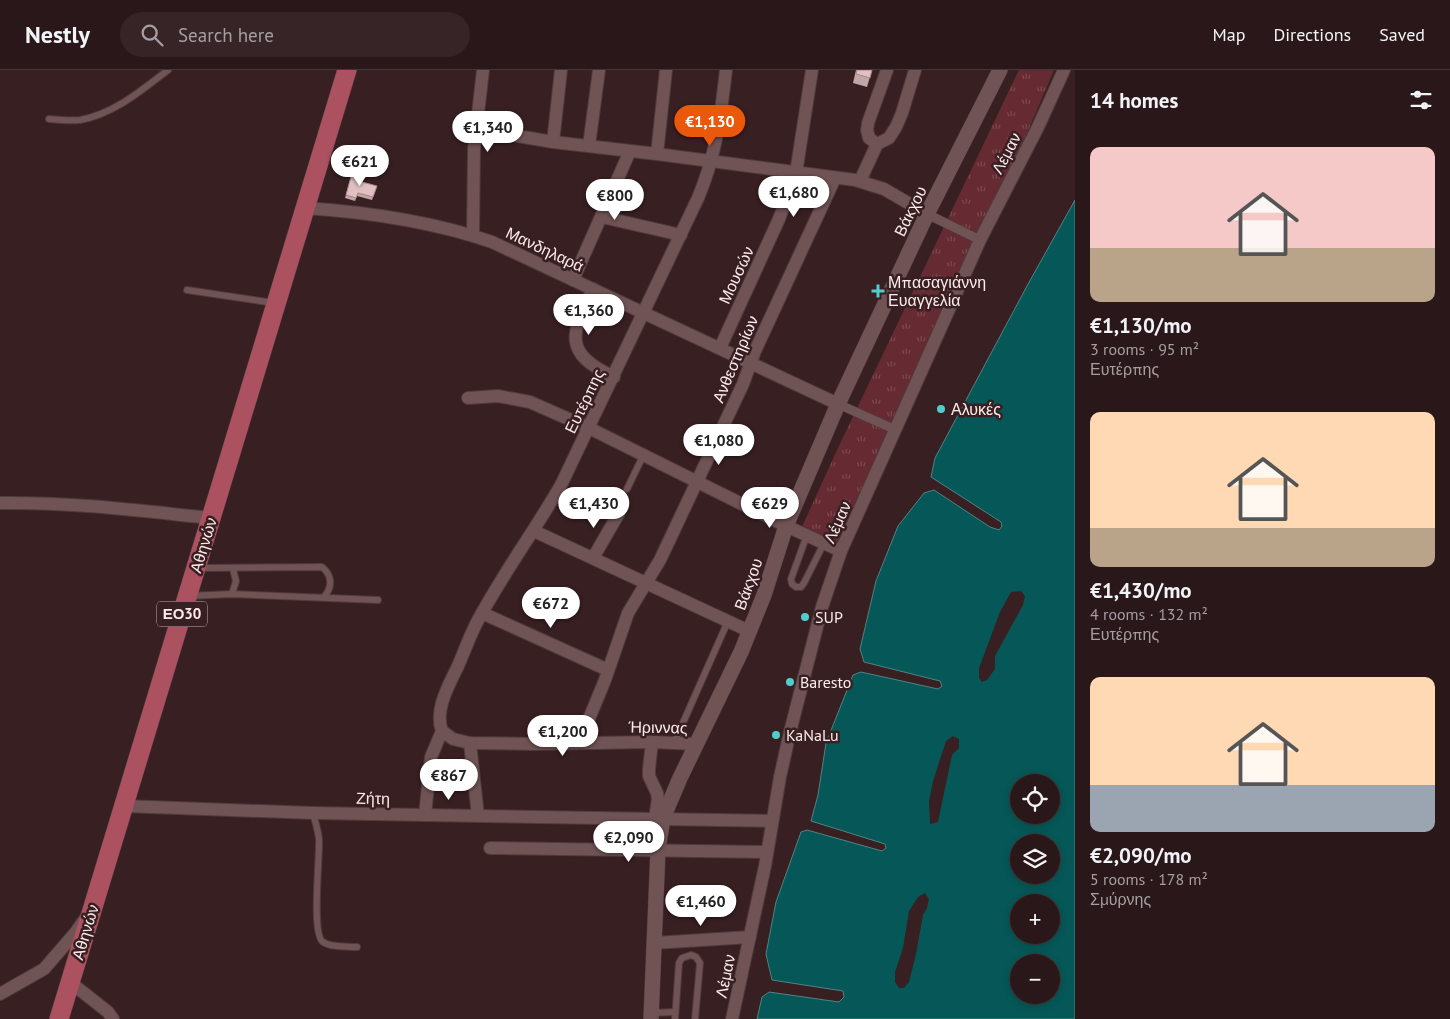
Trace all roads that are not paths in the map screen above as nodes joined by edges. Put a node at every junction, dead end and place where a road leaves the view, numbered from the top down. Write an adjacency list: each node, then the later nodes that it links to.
1 (168, 70): 13 (lane)
2 (347, 70): 24 (main road, Αθηνών / ΕΟ30)
3 (483, 70): 14 (street)
4 (561, 70): 15 (street)
5 (599, 70): 17 (street)
6 (666, 70): 19 (street)
7 (726, 70): 20 (street, Ευτέρπης)
8 (812, 70): 21 (street, Μουσών)
9 (887, 70): 16 (street)
10 (915, 70): 16 (street)
11 (1000, 70): 25 (street, Βάκχου)
12 (1064, 70): 29 (street, Λέμαν)
13 (49, 119)
14 (476, 129): 15 (street); 28 (street)
15 (553, 142): 17 (street)
16 (877, 144): 23 (street)
17 (589, 146): 18 (street)
18 (630, 151): 19 (street); 26 (street)
19 (657, 154): 20 (street)
20 (712, 161): 21 (street); 27 (street, Ευτέρπης)
21 (796, 173): 22 (street); 35 (street, Μουσών)
22 (835, 178): 23 (street); 36 (street, Ανθεστηρίων)
23 (860, 182): 25 (street)
24 (306, 208): 28 (street, Μανδηλαρά); 33 (main road, Αθηνών / ΕΟ30)
25 (927, 214): 29 (street); 39 (street, Βάκχου)
26 (602, 217): 27 (street); 30 (street)
27 (681, 234): 34 (street, Ευτέρπης)
28 (473, 235): 30 (street, Μανδηλαρά)
29 (980, 240): 41 (street, Λέμαν)
30 (573, 280): 31 (street, Μανδηλαρά)
31 (593, 289): 34 (street, Μανδηλαρά); 37 (street)
32 (187, 290): 33 (lane)
33 (276, 304): 47 (main road, Αθηνών / ΕΟ30)
34 (644, 313): 35 (street, Μανδηλαρά); 37 (street, Ευτέρπης)
35 (720, 348): 36 (street, Μανδηλαρά)
36 (750, 363): 39 (street, Μανδηλαρά); 43 (street, Ανθεστηρίων)
37 (614, 377): 40 (street, Ευτέρπης)
38 (468, 398): 40 (street)
39 (838, 404): 41 (street); 48 (street, Βάκχου)
40 (589, 428): 42 (street); 49 (street, Ευτέρπης)
41 (896, 430): 52 (street, Λέμαν)
42 (643, 456): 43 (street); 44 (lane)
43 (696, 483): 48 (street); 56 (street, Ανθεστηρίων)
44 (627, 489)
45 (0, 503): 47 (street)
46 (619, 513): 53 (street)
47 (211, 518): 54 (main road, Αθηνών / ΕΟ30)
48 (786, 526): 50 (street); 63 (street, Βάκχου)
49 (534, 531): 53 (street); 61 (street, Ευτέρπης)
50 (807, 535): 51 (street); 51 (lane)
51 (824, 543): 52 (street)
52 (841, 550): 76 (street, Λέμαν)
53 (593, 558): 56 (street)
54 (196, 568): 55 (lane); 58 (main road, Αθηνών / ΕΟ30)
55 (233, 569): 57 (lane); 59 (lane)
56 (646, 583): 62 (street); 64 (street, Ανθεστηρίων)
57 (232, 594): 58 (lane); 59 (lane)
58 (187, 596): 71 (main road, Αθηνών / ΕΟ30)
59 (324, 597): 60 (lane)
60 (378, 600)
61 (482, 613): 64 (street); 65 (street, Ευτέρπης)
62 (728, 621): 63 (street); 69 (lane)
63 (749, 631): 70 (street, Βάκχου)
64 (608, 670): 68 (street, Ανθεστηρίων)
65 (442, 731): 66 (street, Ήριννας); 73 (street)
66 (470, 742): 68 (street, Ήριννας); 74 (street)
67 (652, 742): 68 (street, Ήριννας); 69 (street, Ήριννας); 75 (street)
68 (579, 743)
69 (674, 743): 70 (street, Ήριννας)
70 (697, 744): 75 (street, Βάκχου)
71 (124, 806): 72 (street, Ζήτη); 80 (main road, Αθηνών / ΕΟ30)
72 (313, 813): 73 (street, Ζήτη); 83 (lane)
73 (425, 815): 74 (street, Ζήτη)
74 (478, 816): 75 (street, Ζήτη)
75 (659, 818): 76 (street, Ζήτη); 78 (street, Βάκχου)
76 (772, 821): 79 (street, Λέμαν)
77 (490, 848): 78 (street)
78 (658, 850): 79 (street); 82 (street, Βάκχου)
79 (768, 852): 81 (street, Λέμαν)
80 (97, 894): 84 (main road, Αθηνών / ΕΟ30); 85 (street)
81 (750, 937): 82 (street); 91 (street, Λέμαν)
82 (654, 943): 86 (street, Βάκχου)
83 (357, 946)
84 (70, 982): 88 (main road, Αθηνών / ΕΟ30); 89 (street)
85 (0, 994)
86 (651, 1016): 87 (lane)
87 (675, 1016): 90 (lane)
88 (59, 1019)
89 (113, 1019)
90 (695, 1019)
91 (732, 1019)

